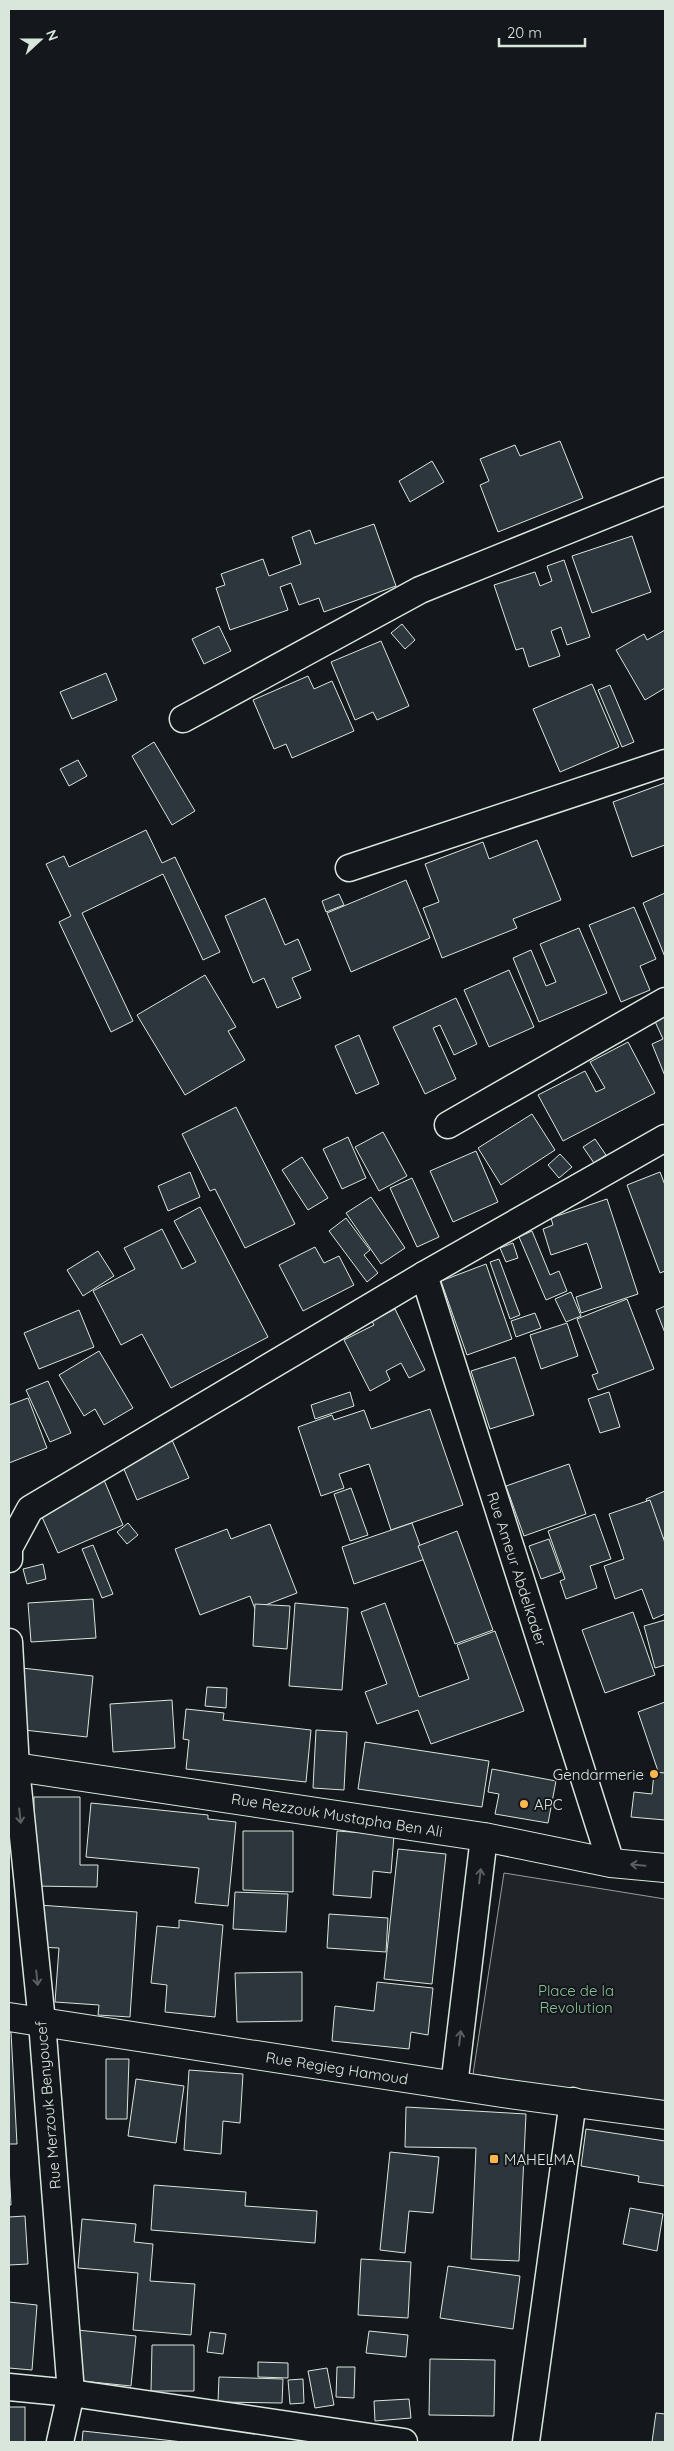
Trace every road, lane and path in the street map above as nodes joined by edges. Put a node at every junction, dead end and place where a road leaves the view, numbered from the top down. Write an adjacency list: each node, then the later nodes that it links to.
1 (664, 495): 2 (street)
2 (183, 719)
3 (665, 763): 4 (street)
4 (349, 868)
5 (665, 1001): 6 (street)
6 (448, 1125)
7 (665, 1138): 8 (street)
8 (424, 1275): 9 (street); 13 (street, Rue Ameur Abdelkader)
9 (9, 1560)
10 (9, 1642): 11 (street, Rue Merzouk Benyoucef)
11 (12, 1767): 12 (main road, Rue Rezzouk Mustapha Ben Ali); 16 (street, Rue Merzouk Benyoucef, one-way to 16)
12 (484, 1837): 13 (main road, Rue Rezzouk Mustapha Ben Ali); 17 (street, one-way to 12)
13 (611, 1862): 14 (main road, Rue Rezzouk Mustapha Ben Ali, one-way to 13)
14 (665, 1868)
15 (9, 2017): 16 (main road, Rue Regieg Hamoud)
16 (42, 2022): 17 (main road, Rue Regieg Hamoud); 21 (street, Rue Merzouk Benyoucef)
17 (454, 2086): 18 (main road, Rue Regieg Hamoud)
18 (573, 2101): 19 (main road, Rue Regieg Hamoud); 24 (street)
19 (665, 2115)
20 (9, 2387): 21 (street)
21 (71, 2393): 22 (street, Rue Merzouk Benyoucef); 23 (street)
22 (60, 2442)
23 (404, 2442)
24 (526, 2442)

